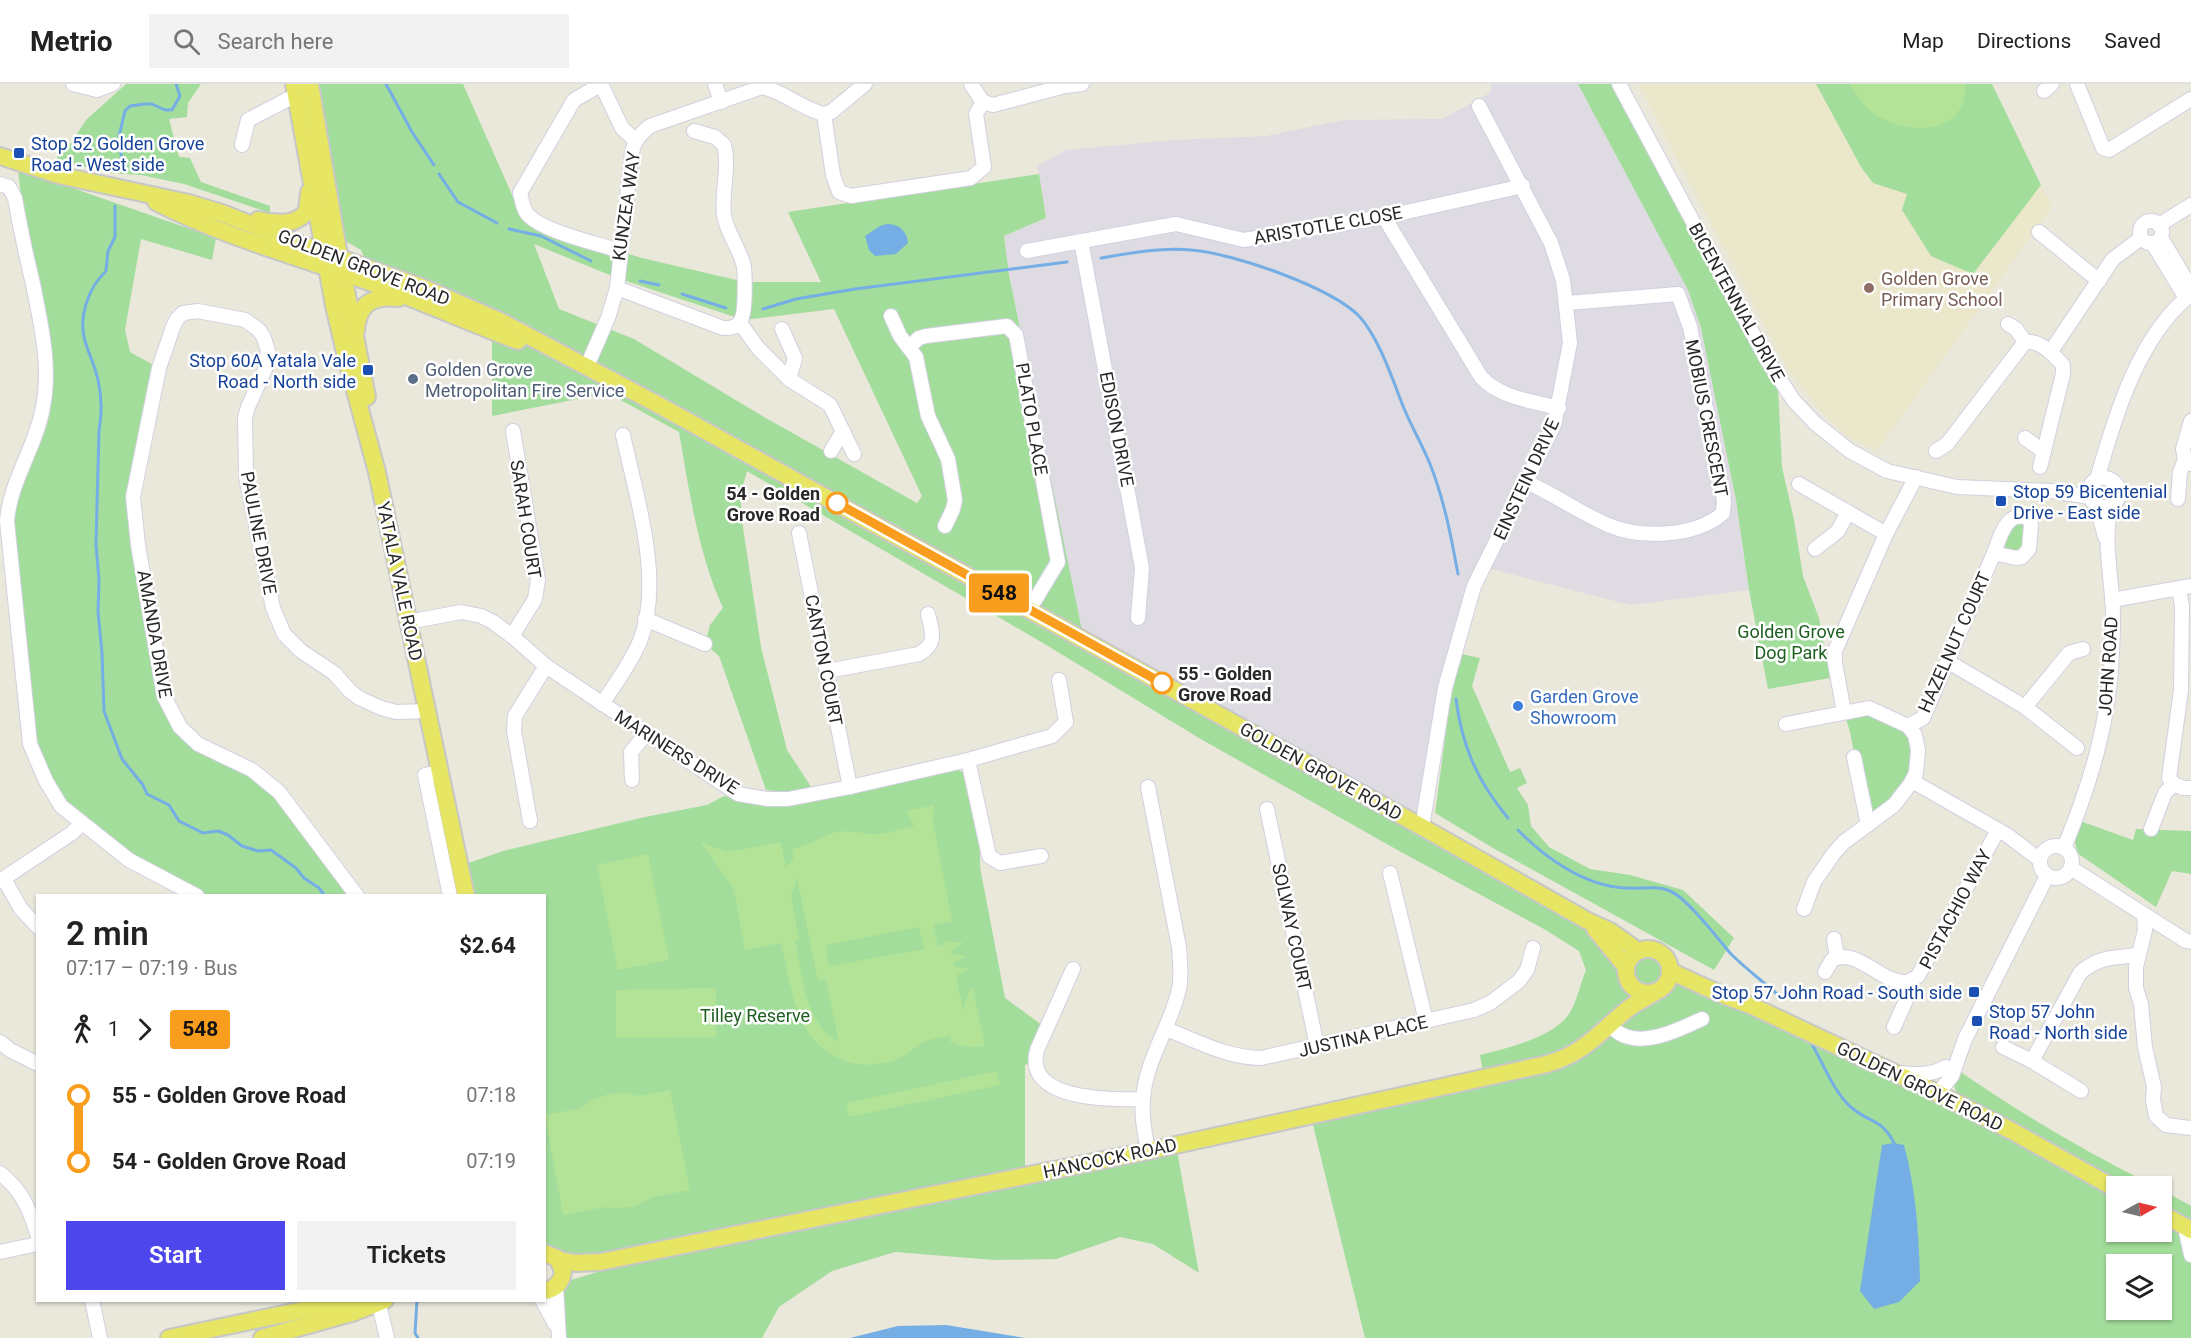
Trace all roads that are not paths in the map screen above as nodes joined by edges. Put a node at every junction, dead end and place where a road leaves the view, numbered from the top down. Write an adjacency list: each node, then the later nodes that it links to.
1 (73, 84): 2 (street)
2 (113, 84)
3 (310, 84): 36 (main road)
4 (602, 84): 21 (street); 33 (street)
5 (715, 84): 15 (street)
6 (865, 84): 18 (street)
7 (970, 84): 16 (street)
8 (1076, 84): 9 (street); 16 (street)
9 (1082, 84)
10 (1619, 84): 68 (street, BICENTENNIAL DRIVE)
11 (1627, 84): 68 (street, BICENTENNIAL DRIVE)
12 (2077, 84): 14 (street)
13 (295, 89): 19 (main road); 22 (street)
14 (2191, 99)
15 (720, 102): 18 (street, KUNZEA WAY); 21 (street, KUNZEA WAY)
16 (983, 102): 18 (street)
17 (1479, 106): 25 (street, EINSTEIN DRIVE)
18 (824, 114)
19 (302, 127): 28 (main road); 36 (main road)
20 (694, 131): 44 (street)
21 (636, 141): 33 (street, KUNZEA WAY)
22 (242, 145)
23 (0, 156): 26 (main road, GOLDEN GROVE ROAD)
24 (4, 186): 116 (street)
25 (1523, 186): 29 (street, ARISTOTLE CLOSE); 41 (street, EINSTEIN DRIVE)
26 (139, 194): 28 (main road, GOLDEN GROVE ROAD); 35 (main road, GOLDEN GROVE ROAD)
27 (2191, 205): 31 (street)
28 (222, 213): 36 (main road, GOLDEN GROVE ROAD)
29 (1384, 217): 32 (street, ARISTOTLE CLOSE); 54 (street)
30 (2039, 232): 37 (street)
31 (2153, 236): 37 (street); 39 (street)
32 (1082, 241): 34 (street, ARISTOTLE CLOSE); 86 (street, EDISON DRIVE)
33 (620, 251): 38 (street, KUNZEA WAY)
34 (1027, 251)
35 (303, 260): 36 (main road, GOLDEN GROVE ROAD); 47 (main road)
36 (334, 263): 40 (main road, GOLDEN GROVE ROAD); 47 (main road, YATALA VALE ROAD); 48 (main road); 52 (main road, GOLDEN GROVE ROAD)
37 (2099, 280): 51 (street)
38 (616, 288): 44 (street); 52 (street, KUNZEA WAY)
39 (2189, 293): 56 (street)
40 (412, 300): 48 (main road); 52 (main road, GOLDEN GROVE ROAD)
41 (1567, 303): 54 (street, EINSTEIN DRIVE); 70 (street, MOBIUS CRESCENT)
42 (198, 311): 99 (street, PAULINE DRIVE); 129 (street, AMANDA DRIVE)
43 (891, 316): 50 (street)
44 (740, 323): 53 (street)
45 (2008, 324): 49 (street)
46 (782, 329): 53 (street)
47 (340, 332): 67 (main road, YATALA VALE ROAD)
48 (356, 340): 67 (main road)
49 (2025, 342): 51 (street); 62 (street)
50 (909, 347): 76 (street); 84 (street, PLATO PLACE)
51 (2051, 351): 63 (street)
52 (584, 365): 84 (main road, GOLDEN GROVE ROAD)
53 (789, 379): 58 (street)
54 (1558, 408): 70 (street, EINSTEIN DRIVE)
55 (2191, 421): 65 (street)
56 (2112, 428): 69 (street); 72 (street)
57 (513, 431): 89 (street, SARAH COURT)
58 (843, 431): 61 (street); 64 (street)
59 (623, 435): 87 (street)
60 (2025, 438): 63 (street)
61 (831, 451)
62 (1936, 451)
63 (2044, 453): 66 (street)
64 (854, 454)
65 (2188, 462): 73 (street)
66 (2040, 467)
67 (377, 472): 88 (main road, YATALA VALE ROAD)
68 (1910, 475): 72 (street, BICENTENNIAL DRIVE); 78 (street)
69 (2113, 480): 72 (street); 74 (street)
70 (1526, 482): 118 (street, EINSTEIN DRIVE)
71 (1800, 484): 75 (street)
72 (2093, 491): 74 (street); 80 (street, JOHN ROAD)
73 (2178, 499)
74 (2112, 506): 80 (street, JOHN ROAD)
75 (1848, 512): 78 (street); 79 (street)
76 (945, 526)
77 (799, 533): 94 (street, CANTON COURT)
78 (1886, 534): 100 (street)
79 (1815, 549)
80 (2108, 551): 83 (street, JOHN ROAD)
81 (1994, 553): 92 (street, HAZELNUT COURT)
82 (2185, 587): 83 (street); 96 (street)
83 (2112, 600): 121 (street, JOHN ROAD)
84 (1029, 610): 118 (main road, GOLDEN GROVE ROAD)
85 (928, 614): 94 (street)
86 (1138, 618)
87 (645, 619): 90 (street); 97 (street)
88 (408, 622): 89 (street, MARINERS DRIVE); 99 (main road, YATALA VALE ROAD)
89 (512, 636): 93 (street, MARINERS DRIVE)
90 (705, 644)
91 (2083, 649): 98 (street)
92 (1947, 661): 98 (street); 102 (street, HAZELNUT COURT)
93 (546, 666): 97 (street, MARINERS DRIVE); 115 (street)
94 (827, 671): 111 (street, CANTON COURT)
95 (1059, 680): 106 (street, MARINERS DRIVE)
96 (2186, 690): 110 (street)
97 (602, 704): 103 (street, MARINERS DRIVE)
98 (2025, 707): 104 (street)
99 (427, 711): 107 (main road, YATALA VALE ROAD)
100 (1844, 712): 101 (street); 102 (street)
101 (1786, 724)
102 (1908, 726): 109 (street)
103 (646, 734): 108 (street); 111 (street, MARINERS DRIVE)
104 (2077, 748)
105 (1854, 757): 117 (street)
106 (969, 760): 111 (street, MARINERS DRIVE); 123 (street)
107 (440, 772): 130 (street); 131 (main road, YATALA VALE ROAD)
108 (632, 780)
109 (1912, 781): 117 (street); 120 (street)
110 (2174, 784): 113 (street); 119 (street)
111 (850, 787)
112 (1148, 787): 153 (street)
113 (2191, 788)
114 (1267, 808): 155 (street, SOLWAY COURT)
115 (530, 821)
116 (82, 824): 127 (street); 128 (street)
117 (1868, 825): 132 (street)
118 (1422, 827): 134 (main road, GOLDEN GROVE ROAD)
119 (2151, 829)
120 (2002, 832): 122 (street); 146 (street, PISTACHIO WAY)
121 (2064, 848): 122 (street); 124 (street)
122 (2043, 855): 126 (street)
123 (1041, 856)
124 (2071, 868): 126 (street); 133 (street)
125 (1390, 873): 150 (street)
126 (2047, 876): 159 (street)
127 (2, 880): 135 (street)
128 (193, 894)
129 (356, 894)
130 (450, 894)
131 (466, 894)
132 (1804, 909)
133 (2144, 916): 137 (street); 140 (street)
134 (1586, 920): 139 (main road, GOLDEN GROVE ROAD); 145 (main road, GOLDEN GROVE ROAD)
135 (36, 925)
136 (1834, 939): 141 (street)
137 (2191, 942)
138 (1533, 948): 150 (street, JUSTINA PLACE)
139 (1638, 951): 143 (main road); 145 (main road)
140 (2139, 955): 157 (street); 165 (street)
141 (1837, 957): 144 (street); 146 (street, PISTACHIO WAY)
142 (1073, 969): 163 (street)
143 (1670, 970): 147 (main road); 148 (main road, GOLDEN GROVE ROAD)
144 (1825, 972)
145 (1627, 975): 147 (main road); 151 (main road, HANCOCK ROAD)
146 (1905, 982): 152 (street, PISTACHIO WAY)
147 (1658, 990): 148 (main road, GOLDEN GROVE ROAD); 151 (main road, HANCOCK ROAD)
148 (1718, 993): 160 (main road, GOLDEN GROVE ROAD)
149 (1702, 1019): 151 (street)
150 (1426, 1021): 155 (street, JUSTINA PLACE)
151 (1609, 1026): 166 (main road, HANCOCK ROAD)
152 (1894, 1027)
153 (1166, 1029): 155 (street, JUSTINA PLACE); 163 (street)
154 (0, 1042): 158 (street)
155 (1317, 1046)
156 (2003, 1047): 157 (street)
157 (2032, 1061): 161 (street)
158 (36, 1063)
159 (1949, 1072): 160 (street); 162 (street); 164 (street)
160 (1897, 1073): 162 (main road, GOLDEN GROVE ROAD)
161 (2081, 1091)
162 (1938, 1093): 164 (main road, GOLDEN GROVE ROAD)
163 (1143, 1099): 166 (street)
164 (1964, 1106): 168 (main road, GOLDEN GROVE ROAD)
165 (2191, 1128)
166 (1148, 1150): 176 (main road, HANCOCK ROAD)
167 (0, 1173): 171 (street)
168 (2106, 1184)
169 (2172, 1219): 170 (main road)
170 (2188, 1228): 175 (street)
171 (36, 1230)
172 (36, 1244): 173 (street)
173 (0, 1252)
174 (550, 1253): 176 (main road, HANCOCK ROAD); 177 (main road)
175 (2191, 1255)
176 (600, 1262): 177 (main road, HANCOCK ROAD)
177 (554, 1285): 184 (street)
178 (92, 1302): 185 (street)
179 (343, 1302): 183 (main road)
180 (374, 1302): 183 (main road)
181 (381, 1302): 188 (street)
182 (543, 1302): 184 (street)
183 (299, 1313): 186 (main road); 187 (main road)
184 (558, 1334)
185 (100, 1338)
186 (169, 1338)
187 (262, 1338)
188 (387, 1338)

